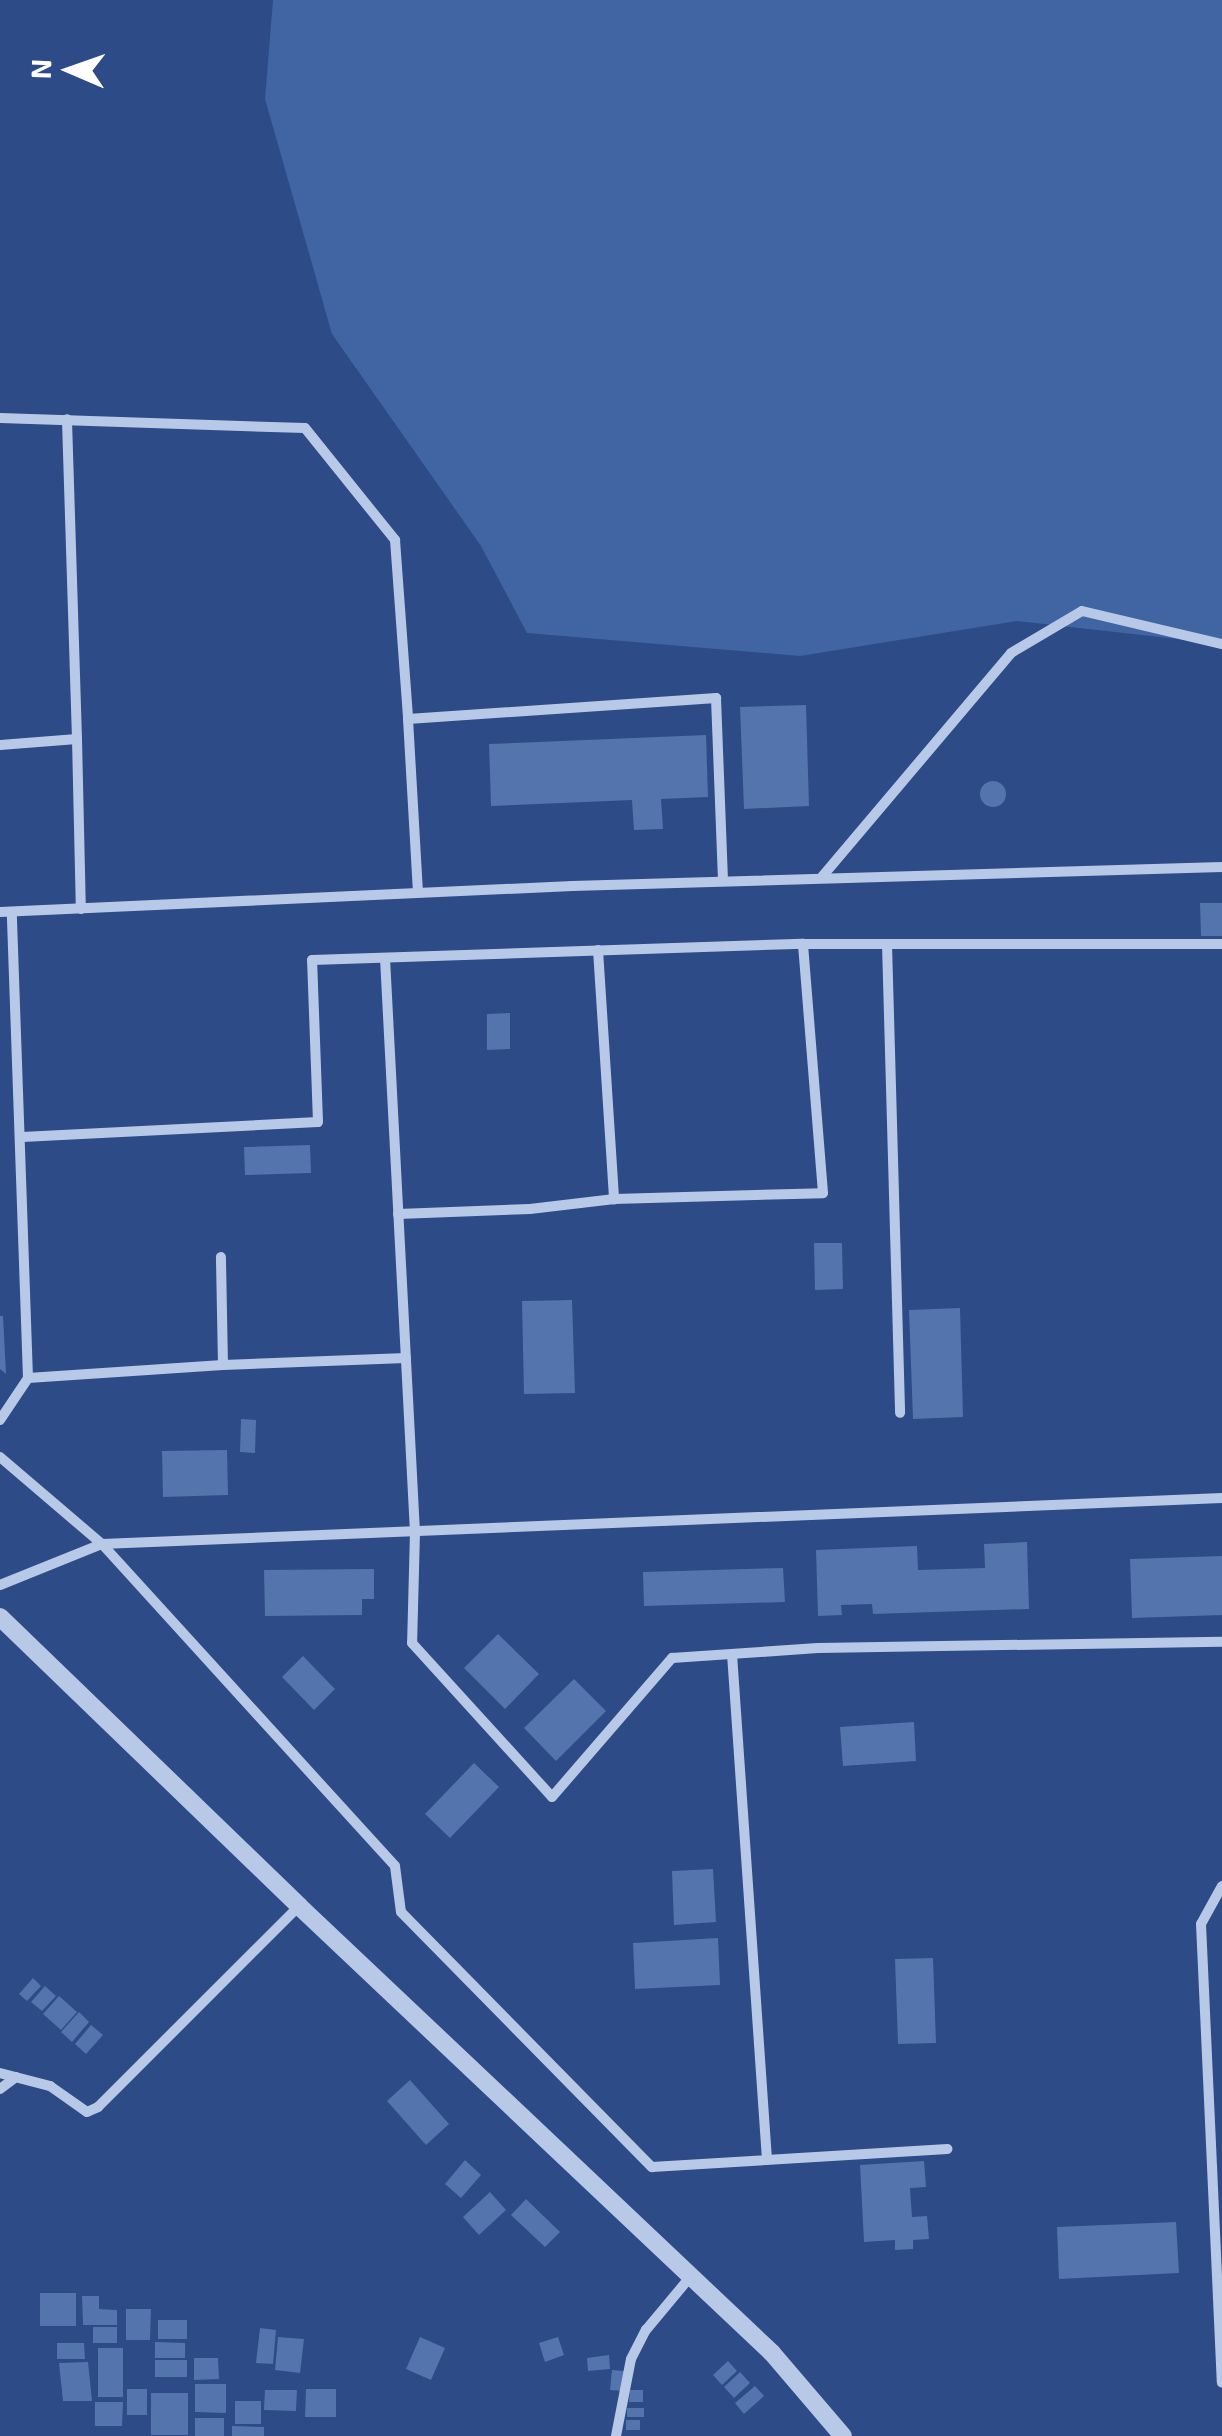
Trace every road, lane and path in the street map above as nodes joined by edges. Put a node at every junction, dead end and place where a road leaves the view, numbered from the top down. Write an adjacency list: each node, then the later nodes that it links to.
1 (0, 418): 2 (street)
2 (67, 419): 4 (street); 5 (street)
3 (1222, 644): 8 (street)
4 (408, 719): 9 (street); 10 (street)
5 (77, 739): 6 (street); 11 (street)
6 (0, 745)
7 (1222, 866): 8 (street)
8 (821, 878): 9 (street)
9 (723, 881): 10 (street)
10 (418, 892): 11 (street)
11 (81, 910): 12 (street)
12 (6, 912): 18 (street)
13 (803, 944): 14 (street); 16 (street); 19 (street)
14 (887, 944): 15 (street); 25 (street)
15 (1222, 944)
16 (598, 950): 17 (street); 19 (street)
17 (385, 958): 18 (street); 20 (street)
18 (22, 1137): 24 (street)
19 (614, 1199): 20 (street)
20 (398, 1214): 22 (street)
21 (221, 1257): 23 (street)
22 (406, 1358): 23 (street); 29 (street)
23 (223, 1365): 24 (street)
24 (28, 1378): 26 (street)
25 (900, 1413)
26 (0, 1420)
27 (0, 1456): 30 (street)
28 (1222, 1498): 29 (street)
29 (415, 1532): 30 (street); 34 (street)
30 (102, 1544): 31 (street); 42 (street)
31 (0, 1585)
32 (0, 1617): 36 (street)
33 (1222, 1642): 34 (street)
34 (732, 1654): 42 (street)
35 (1222, 1886): 40 (street)
36 (299, 1906): 38 (street); 43 (street)
37 (0, 2072): 38 (street)
38 (16, 2077): 39 (street)
39 (0, 2089)
40 (1216, 2130): 44 (street)
41 (948, 2149): 42 (street)
42 (767, 2160)
43 (692, 2276): 46 (street); 47 (street)
44 (1222, 2364): 45 (street)
45 (1222, 2383)
46 (616, 2436)
47 (843, 2436)

